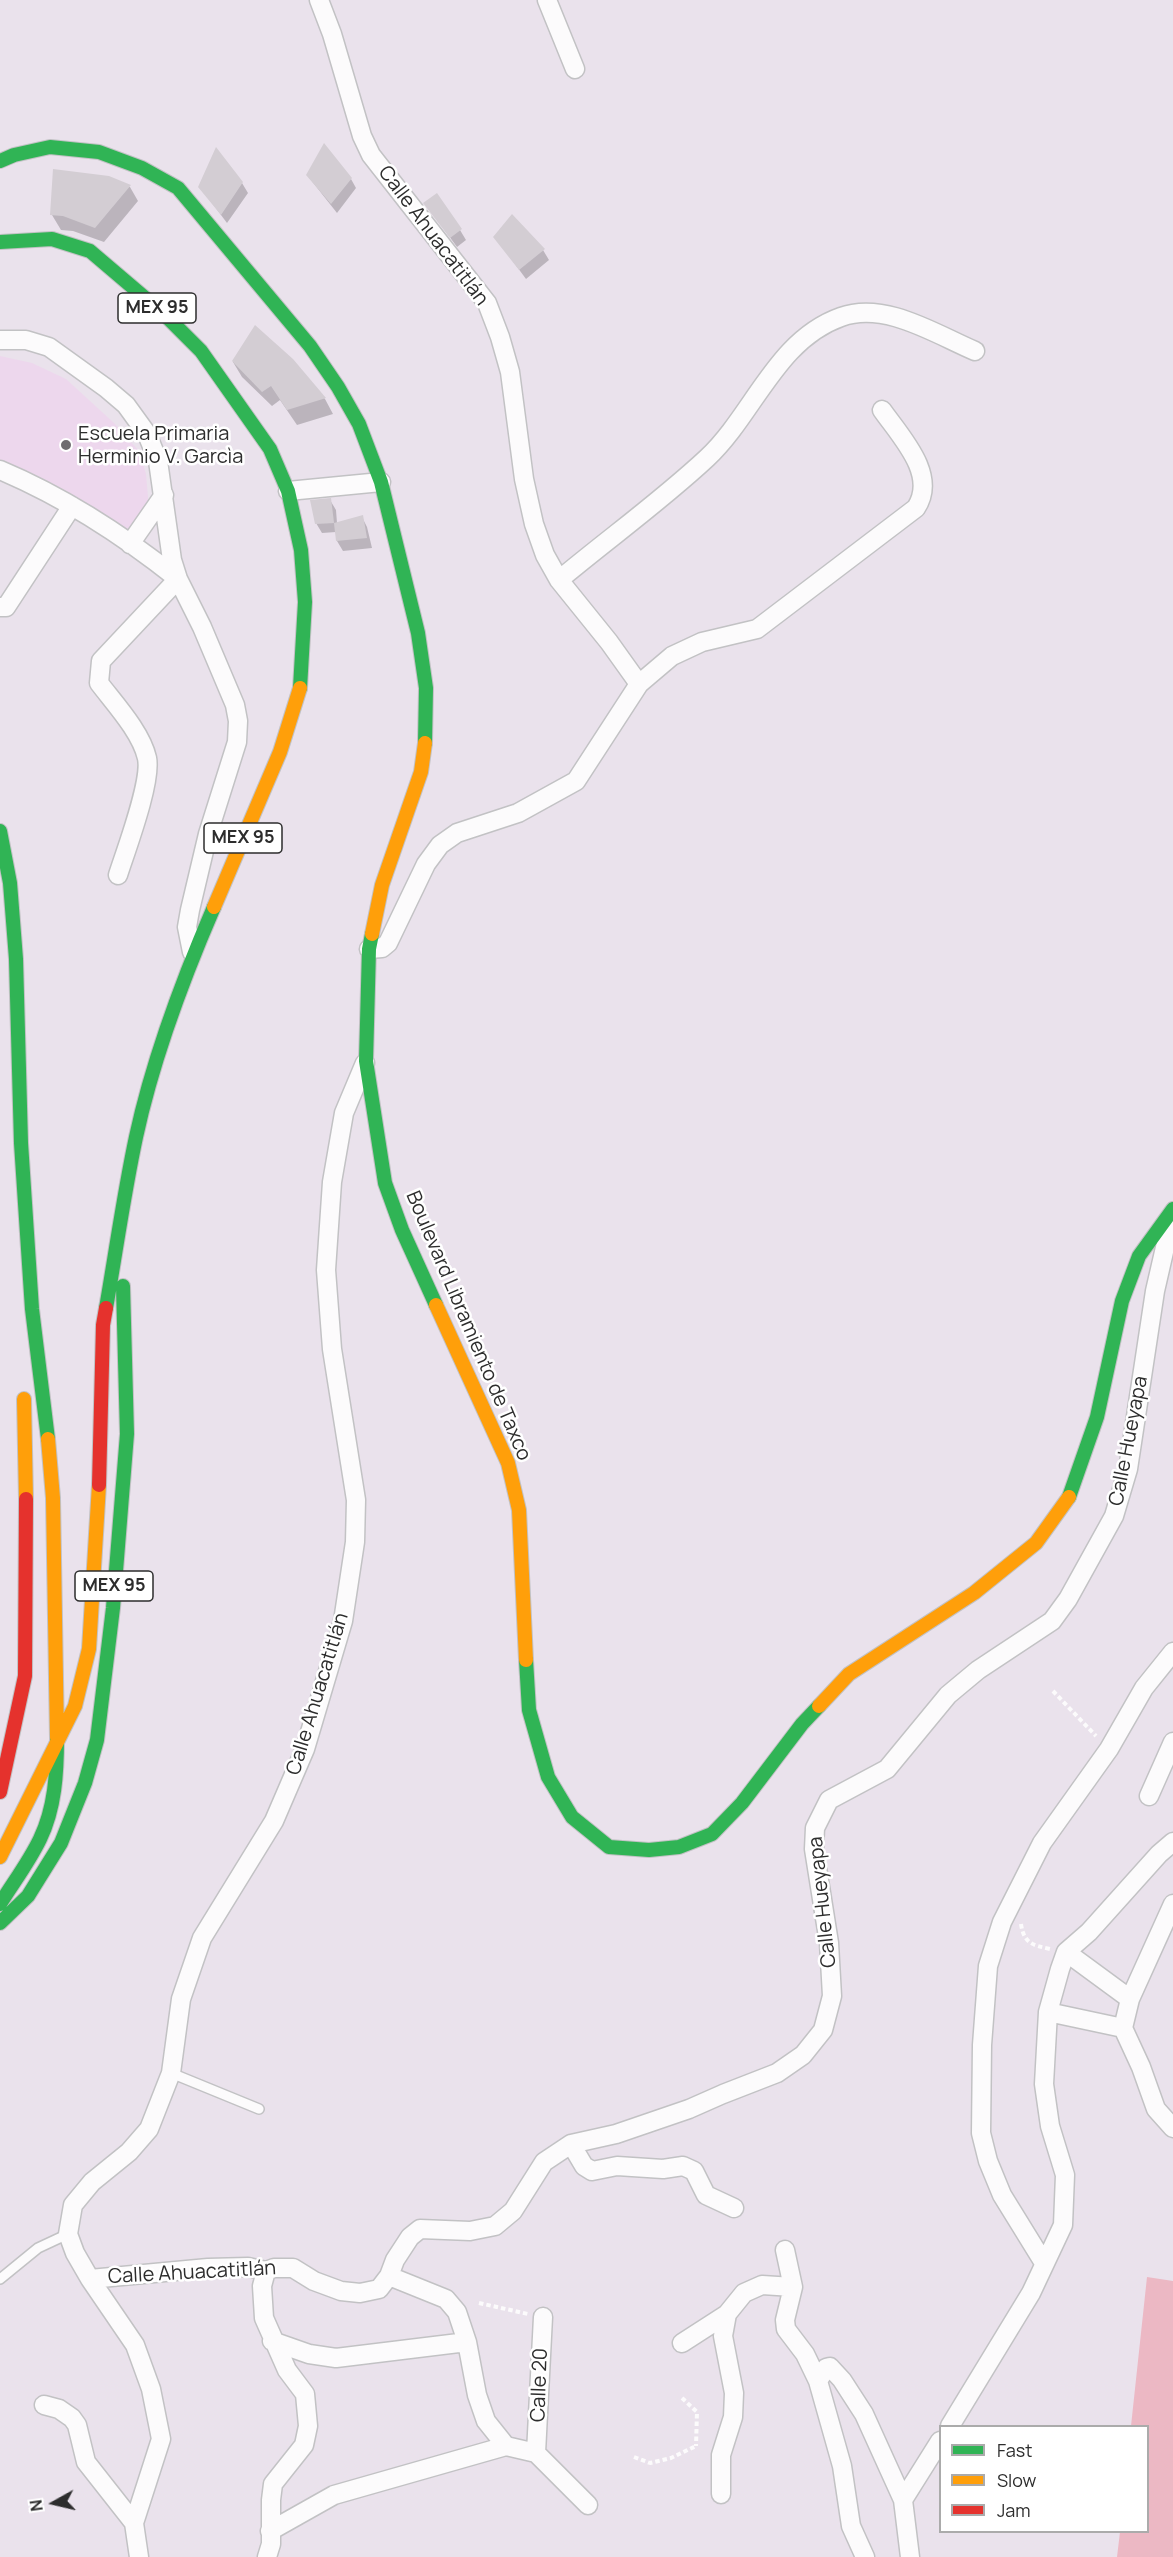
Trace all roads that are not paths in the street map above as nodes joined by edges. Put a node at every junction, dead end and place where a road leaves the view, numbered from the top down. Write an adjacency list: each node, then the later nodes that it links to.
1 (319, 0): 16 (street, Calle Ahuacatitlán)
2 (547, 0): 3 (street)
3 (575, 69)
4 (0, 161): 10 (main road, Boulevard Libramiento de Taxco)
5 (0, 242): 11 (main road, MEX 95)
6 (0, 340): 12 (street)
7 (975, 351): 16 (street)
8 (882, 410): 18 (street)
9 (0, 470): 13 (street)
10 (381, 482): 11 (street); 21 (main road, Boulevard Libramiento de Taxco)
11 (288, 491): 22 (main road, MEX 95)
12 (164, 495): 14 (street); 15 (street)
13 (72, 506): 14 (street); 17 (street)
14 (130, 544): 15 (street)
15 (178, 579): 20 (street); 22 (street)
16 (559, 580): 18 (street, Calle Ahuacatitlán)
17 (0, 607)
18 (639, 684): 21 (street)
19 (0, 831): 24 (main road)
20 (118, 875)
21 (369, 949): 23 (main road, Boulevard Libramiento de Taxco)
22 (193, 955): 27 (main road, MEX 95)
23 (366, 1061): 25 (main road, Boulevard Libramiento de Taxco); 43 (street, Calle Ahuacatitlán)
24 (21, 1143): 26 (main road); 30 (main road)
25 (1173, 1211): 46 (street, Calle Hueyapa)
26 (12, 1219)
27 (122, 1222): 30 (main road, MEX 95); 38 (main road, MEX 95)
28 (23, 1390): 32 (main road)
29 (1173, 1652): 50 (street)
30 (57, 1739): 35 (main road, MEX 95); 36 (main road)
31 (1173, 1742): 33 (street)
32 (0, 1792)
33 (1149, 1796)
34 (1173, 1842): 39 (street)
35 (0, 1857)
36 (0, 1904)
37 (1173, 1904): 40 (street)
38 (0, 1923)
39 (1066, 1952): 40 (street); 41 (street)
40 (1130, 1999): 42 (street)
41 (1048, 2012): 42 (street); 50 (street)
42 (1123, 2028): 45 (street)
43 (171, 2073): 44 (lane); 48 (street, Calle Ahuacatitlán)
44 (259, 2109)
45 (1173, 2128)
46 (571, 2144): 47 (street); 52 (street, Calle Hueyapa)
47 (734, 2208)
48 (68, 2234): 53 (lane); 54 (street)
49 (785, 2250): 55 (street)
50 (1044, 2263): 63 (street)
51 (266, 2271): 52 (street, Calle Ahuacatitlán); 54 (street, Calle Ahuacatitlán); 58 (street)
52 (389, 2276): 59 (street)
53 (0, 2279)
54 (90, 2279): 70 (street)
55 (793, 2287): 56 (street); 61 (street)
56 (727, 2314): 60 (street); 67 (street)
57 (543, 2317): 66 (street, Calle 20)
58 (272, 2341): 59 (street); 71 (street)
59 (467, 2342): 65 (street)
60 (682, 2343)
61 (818, 2381): 68 (street); 74 (street)
62 (44, 2405): 70 (street)
63 (951, 2425)
64 (939, 2443): 68 (street)
65 (506, 2446): 66 (street); 71 (street)
66 (536, 2453): 69 (street)
67 (721, 2494)
68 (903, 2500): 75 (street)
69 (588, 2505)
70 (134, 2523): 72 (street)
71 (270, 2531): 73 (street)
72 (139, 2557)
73 (267, 2557)
74 (865, 2557)
75 (910, 2557)

